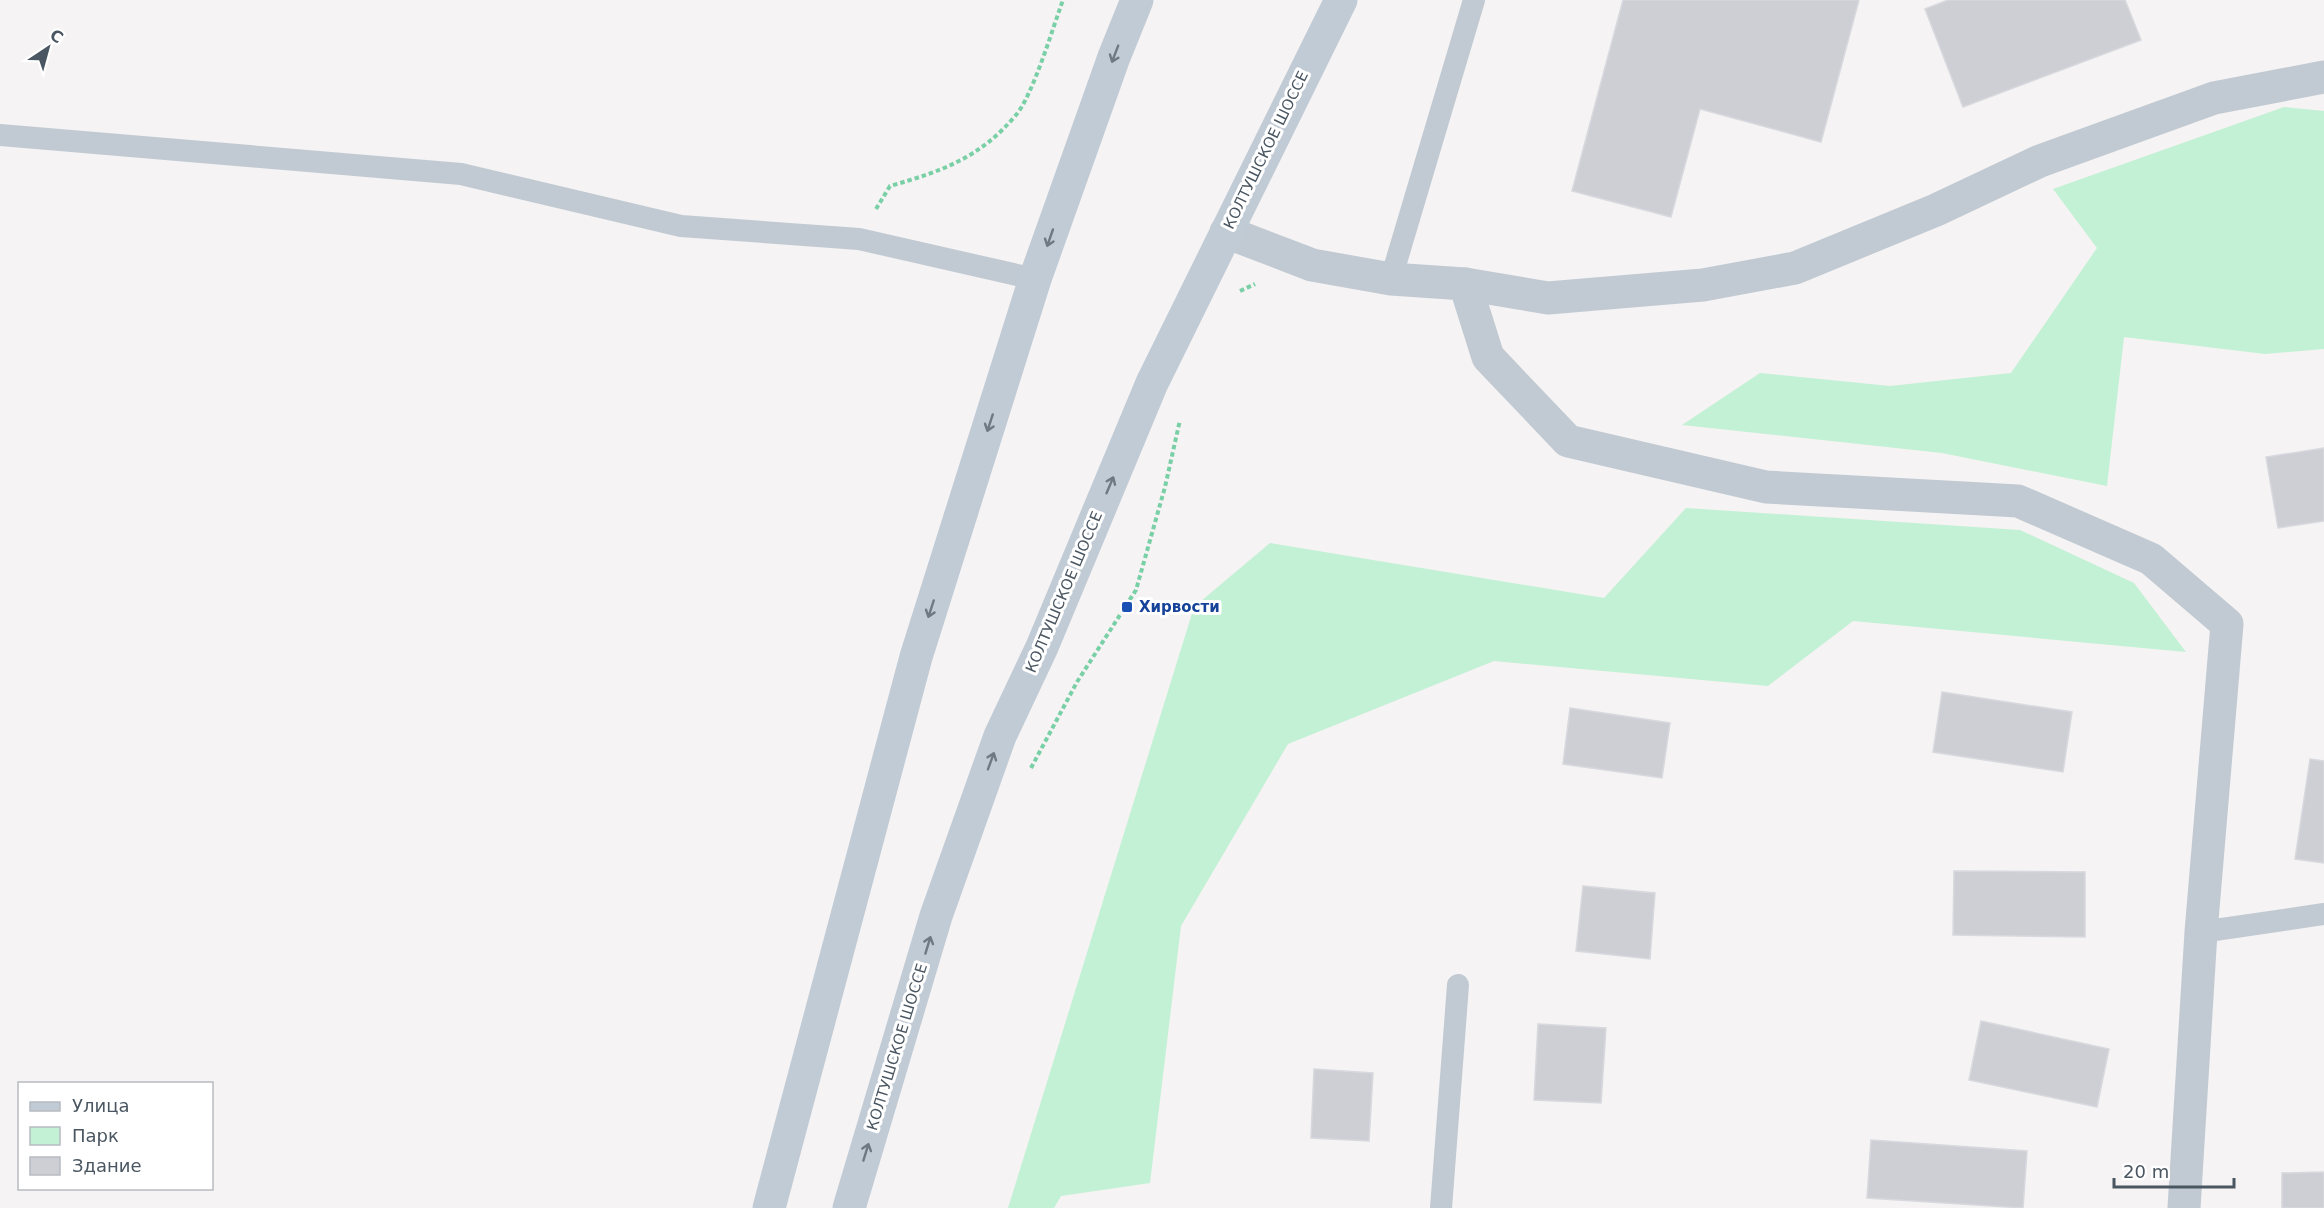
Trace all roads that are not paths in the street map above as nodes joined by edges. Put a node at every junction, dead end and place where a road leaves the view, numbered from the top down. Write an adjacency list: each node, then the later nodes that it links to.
1 (1137, 0): 7 (main road, one-way to 7)
2 (1341, 0): 6 (main road, КОЛТУШСКОЕ ШОССЕ)
3 (1474, 0): 8 (lane)
4 (2324, 77): 9 (street)
5 (0, 135): 7 (lane)
6 (1226, 232): 8 (street); 14 (main road, КОЛТУШСКОЕ ШОССЕ, one-way to 6)
7 (1035, 279): 13 (main road, one-way to 13)
8 (1390, 279): 9 (street)
9 (1465, 284): 11 (street)
10 (2324, 914): 11 (lane)
11 (2201, 932): 16 (street)
12 (1458, 985): 15 (lane)
13 (769, 1208)
14 (849, 1208)
15 (1441, 1208)
16 (2184, 1208)

